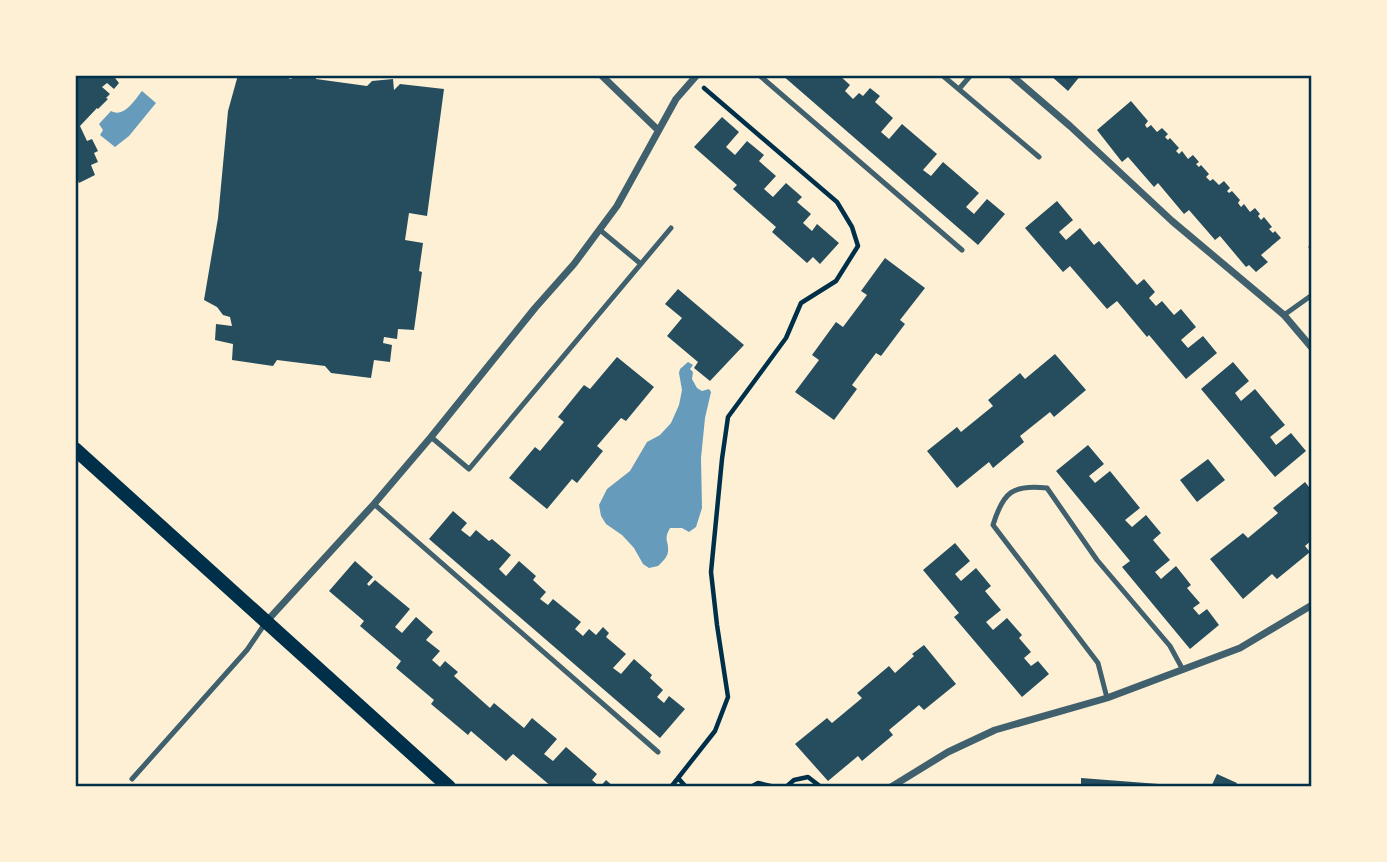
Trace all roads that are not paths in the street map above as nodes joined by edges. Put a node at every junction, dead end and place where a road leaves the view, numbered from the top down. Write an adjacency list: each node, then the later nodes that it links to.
1 (601, 75): 8 (street)
2 (759, 75): 12 (lane)
3 (942, 75): 7 (lane)
4 (971, 75): 7 (lane)
5 (1011, 75): 15 (street)
6 (695, 77): 8 (street)
7 (959, 89): 9 (lane)
8 (658, 130): 11 (street)
9 (1039, 157)
10 (671, 228): 13 (lane)
11 (600, 230): 13 (lane); 17 (street)
12 (962, 250)
13 (641, 264): 17 (lane)
14 (1312, 295): 15 (lane)
15 (1284, 315): 16 (street)
16 (1312, 348)
17 (431, 438): 19 (street)
18 (75, 449): 21 (main road)
19 (374, 504): 21 (street); 24 (lane)
20 (1312, 605): 22 (street)
21 (266, 622): 25 (lane); 26 (main road)
22 (1183, 670): 23 (street); 23 (lane)
23 (1107, 698): 27 (street)
24 (658, 752)
25 (132, 779)
26 (449, 787)
27 (891, 787)

